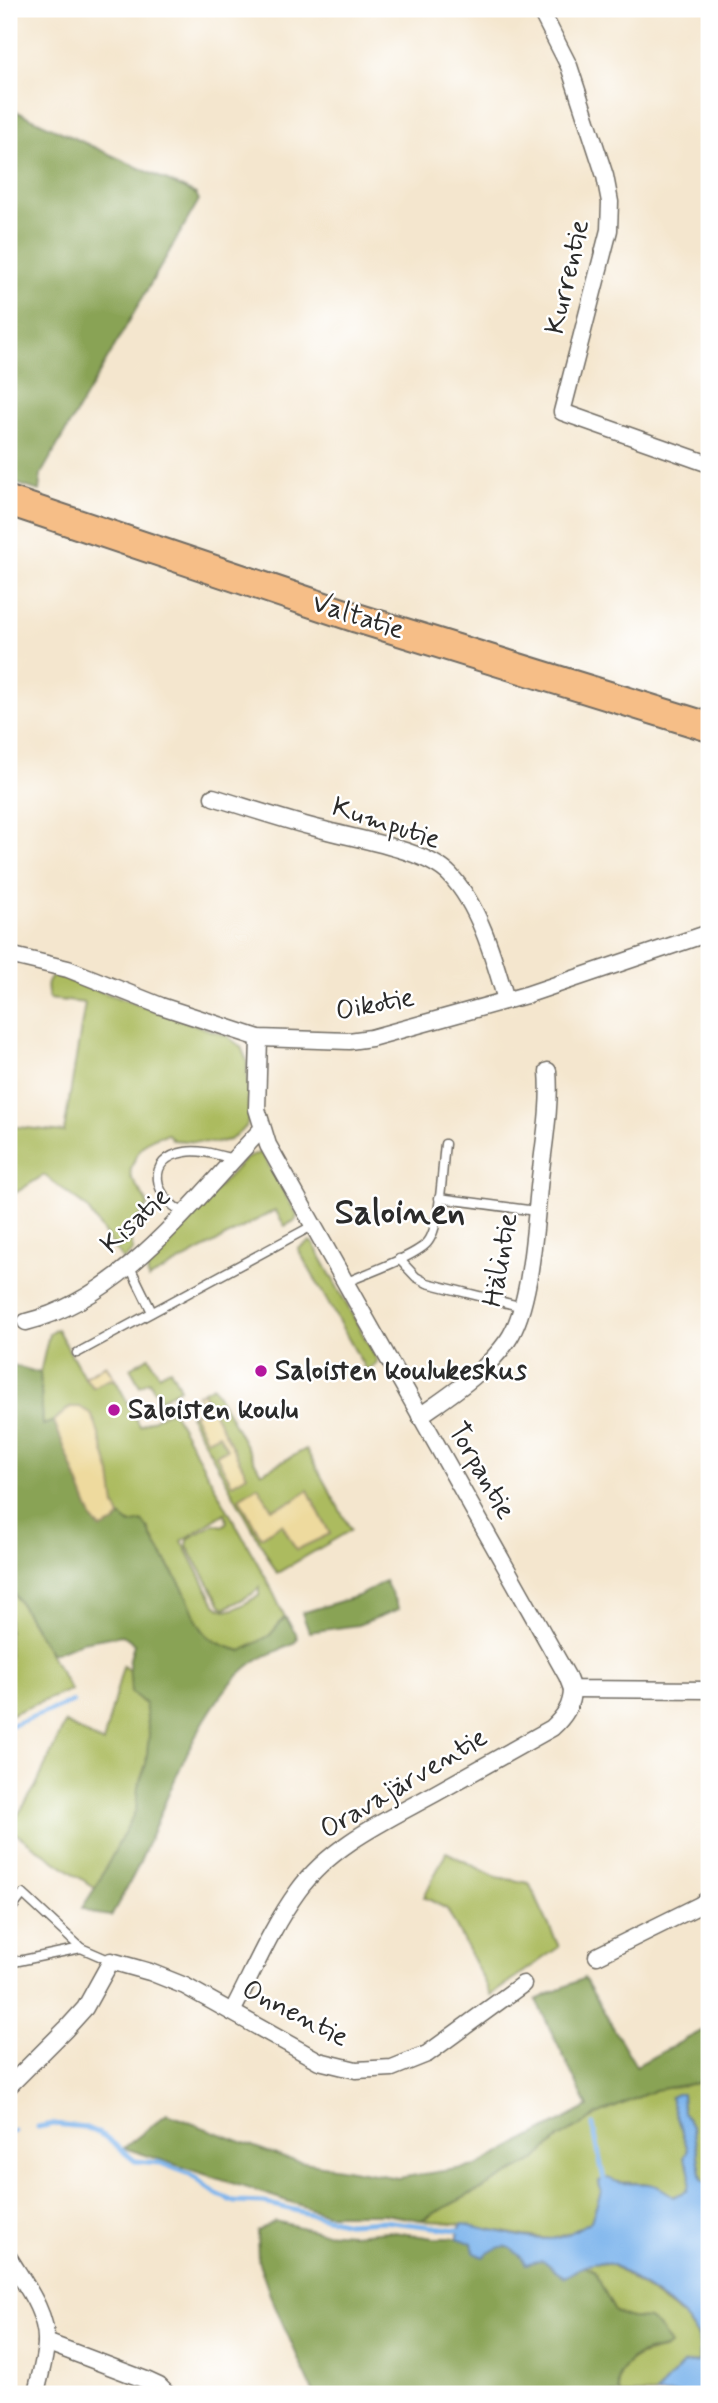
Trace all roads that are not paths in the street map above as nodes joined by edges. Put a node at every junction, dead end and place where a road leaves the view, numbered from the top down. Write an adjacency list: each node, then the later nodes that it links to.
1 (540, 9): 2 (street, Kurrentie)
2 (709, 464)
3 (9, 501): 4 (highway, Valtatie)
4 (709, 727)
5 (213, 797): 8 (street, Kumputie)
6 (709, 933): 8 (street, Oikotie)
7 (9, 955): 9 (street, Oikotie)
8 (506, 1000): 9 (street, Oikotie)
9 (259, 1038): 11 (street, Torpantie)
10 (548, 1071): 15 (street, Hälintie)
11 (262, 1129): 13 (street, Kisatie); 17 (street, Torpantie)
12 (445, 1143): 14 (lane)
13 (233, 1159): 16 (street, Kisatie); 16 (lane)
14 (439, 1198): 15 (lane); 18 (lane)
15 (536, 1211): 21 (street, Hälintie)
16 (184, 1213): 19 (street, Kisatie)
17 (312, 1226): 20 (street, Torpantie); 22 (lane)
18 (399, 1259): 20 (lane); 21 (lane)
19 (130, 1267): 22 (lane); 23 (street, Kisatie)
20 (344, 1283): 25 (street, Torpantie)
21 (523, 1307): 25 (street, Hälintie)
22 (152, 1312): 24 (lane)
23 (26, 1322)
24 (77, 1353)
25 (419, 1416): 26 (street, Torpantie)
26 (572, 1689): 27 (street); 35 (street, Oravajärventie)
27 (709, 1690)
28 (709, 1898): 31 (street)
29 (9, 1912): 30 (lane)
30 (81, 1948): 32 (lane); 33 (lane)
31 (597, 1956)
32 (111, 1961): 35 (street, Onnentie); 36 (street)
33 (9, 1963)
34 (523, 1984): 35 (street, Onnentie)
35 (232, 2012)
36 (9, 2086)
37 (9, 2258): 38 (street)
38 (46, 2342): 39 (street); 40 (street)
39 (36, 2394)
40 (167, 2394)

